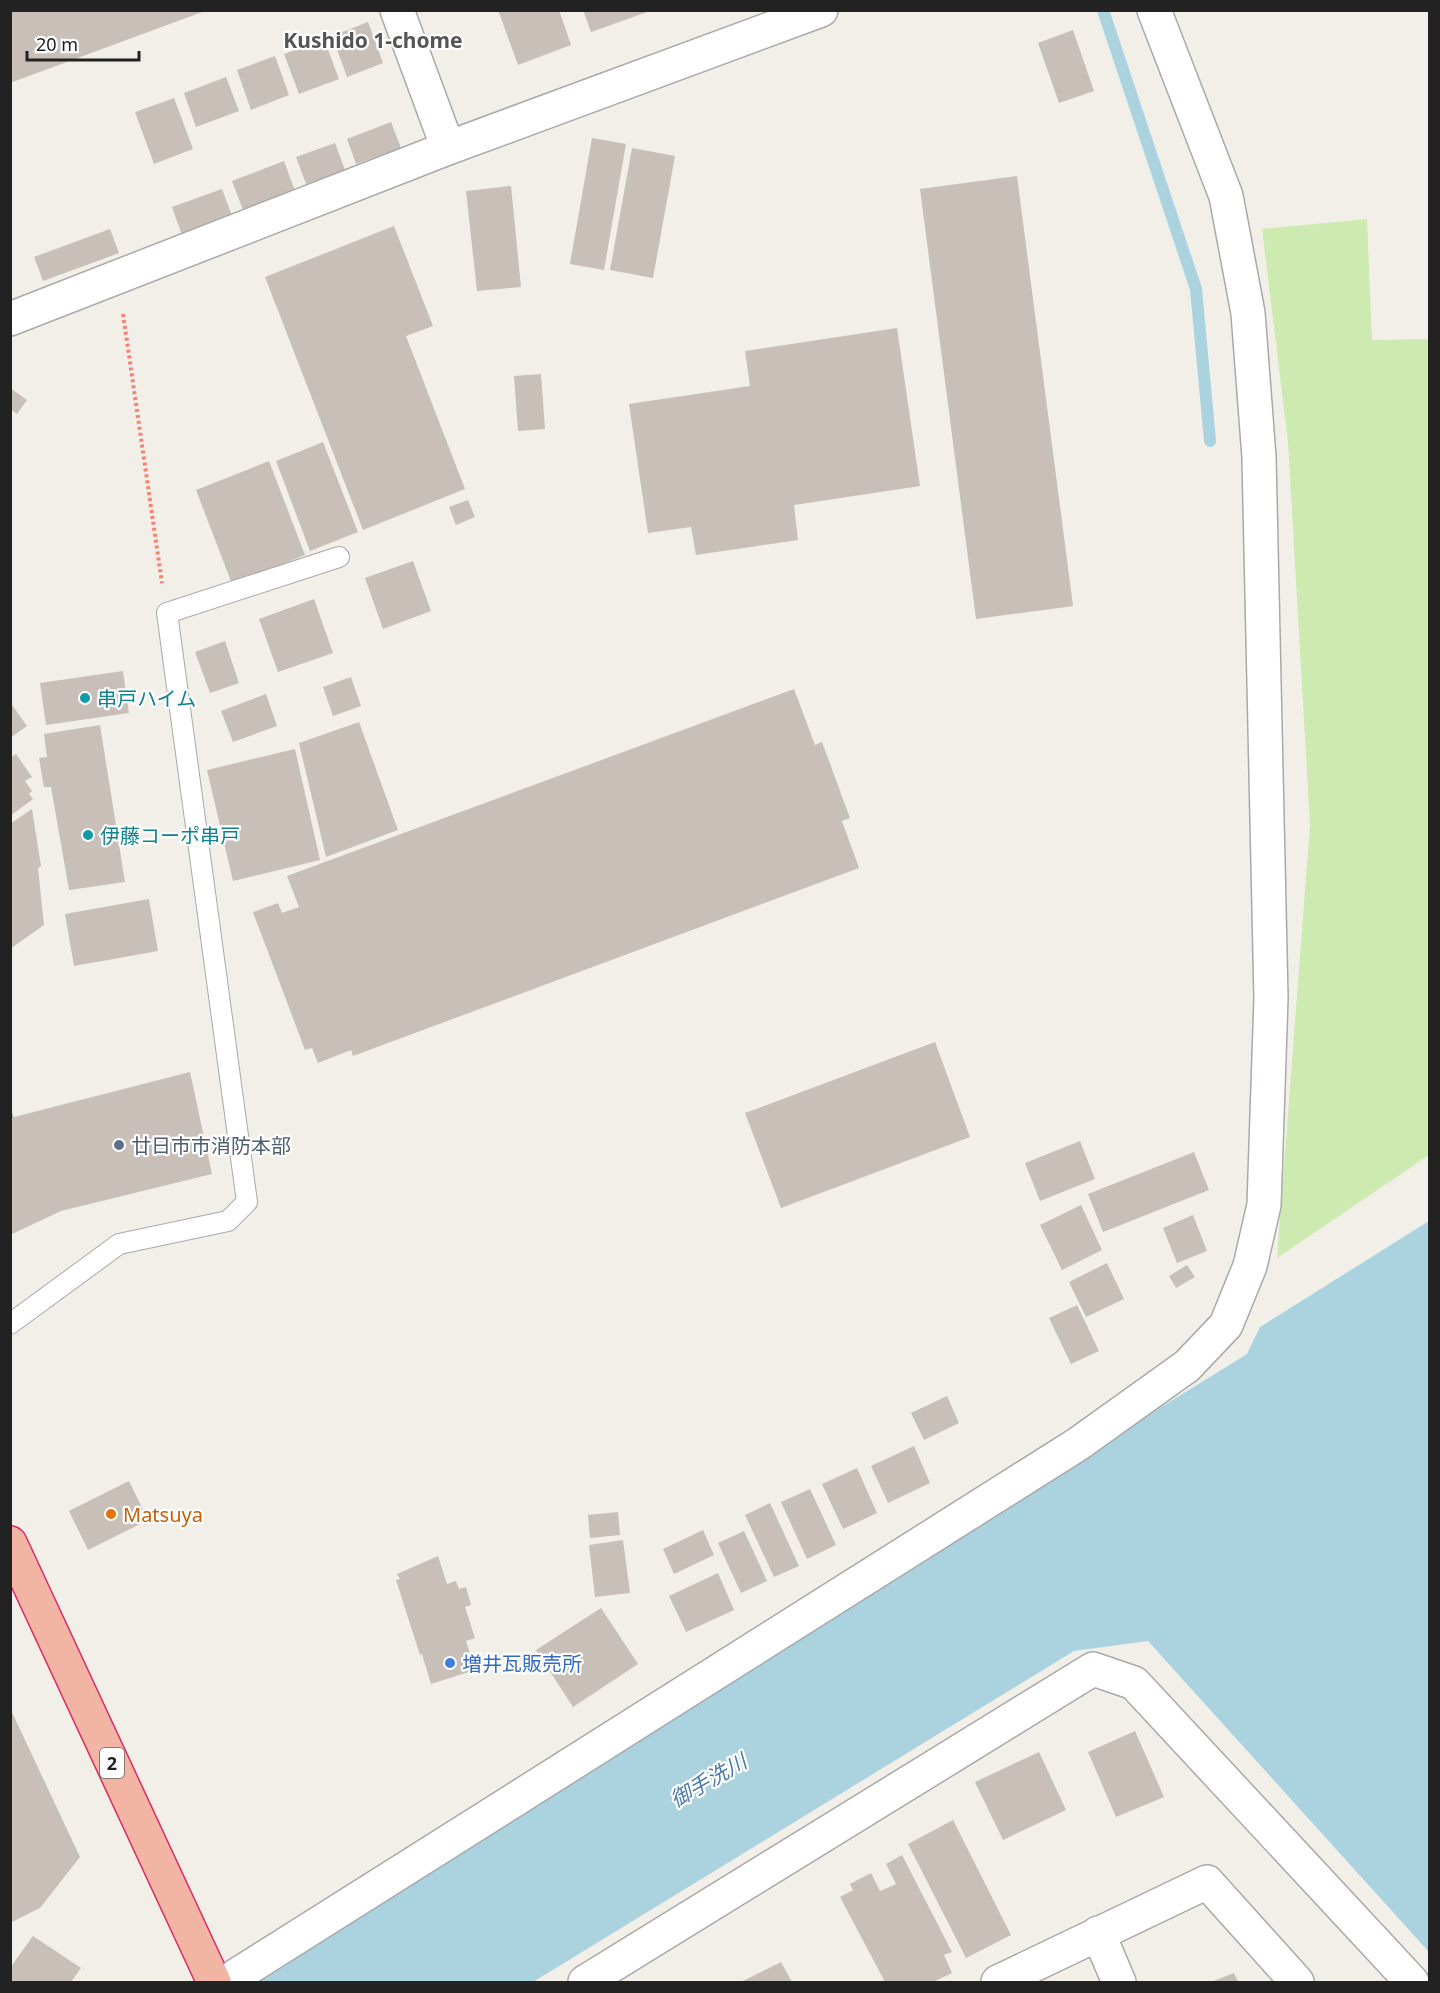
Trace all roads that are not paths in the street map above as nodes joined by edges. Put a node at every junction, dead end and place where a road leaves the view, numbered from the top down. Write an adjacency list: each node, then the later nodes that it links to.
1 (397, 10): 4 (street)
2 (821, 10): 4 (street)
3 (1154, 10): 11 (street)
4 (448, 148): 5 (street)
5 (10, 320)
6 (339, 556): 7 (lane)
7 (10, 1324)
8 (10, 1543): 10 (highway, 2)
9 (1098, 1933): 13 (street); 14 (street); 15 (street)
10 (214, 1983)
11 (226, 1983)
12 (585, 1983): 16 (street)
13 (998, 1983)
14 (1119, 1983)
15 (1297, 1983)
16 (1412, 1983)

